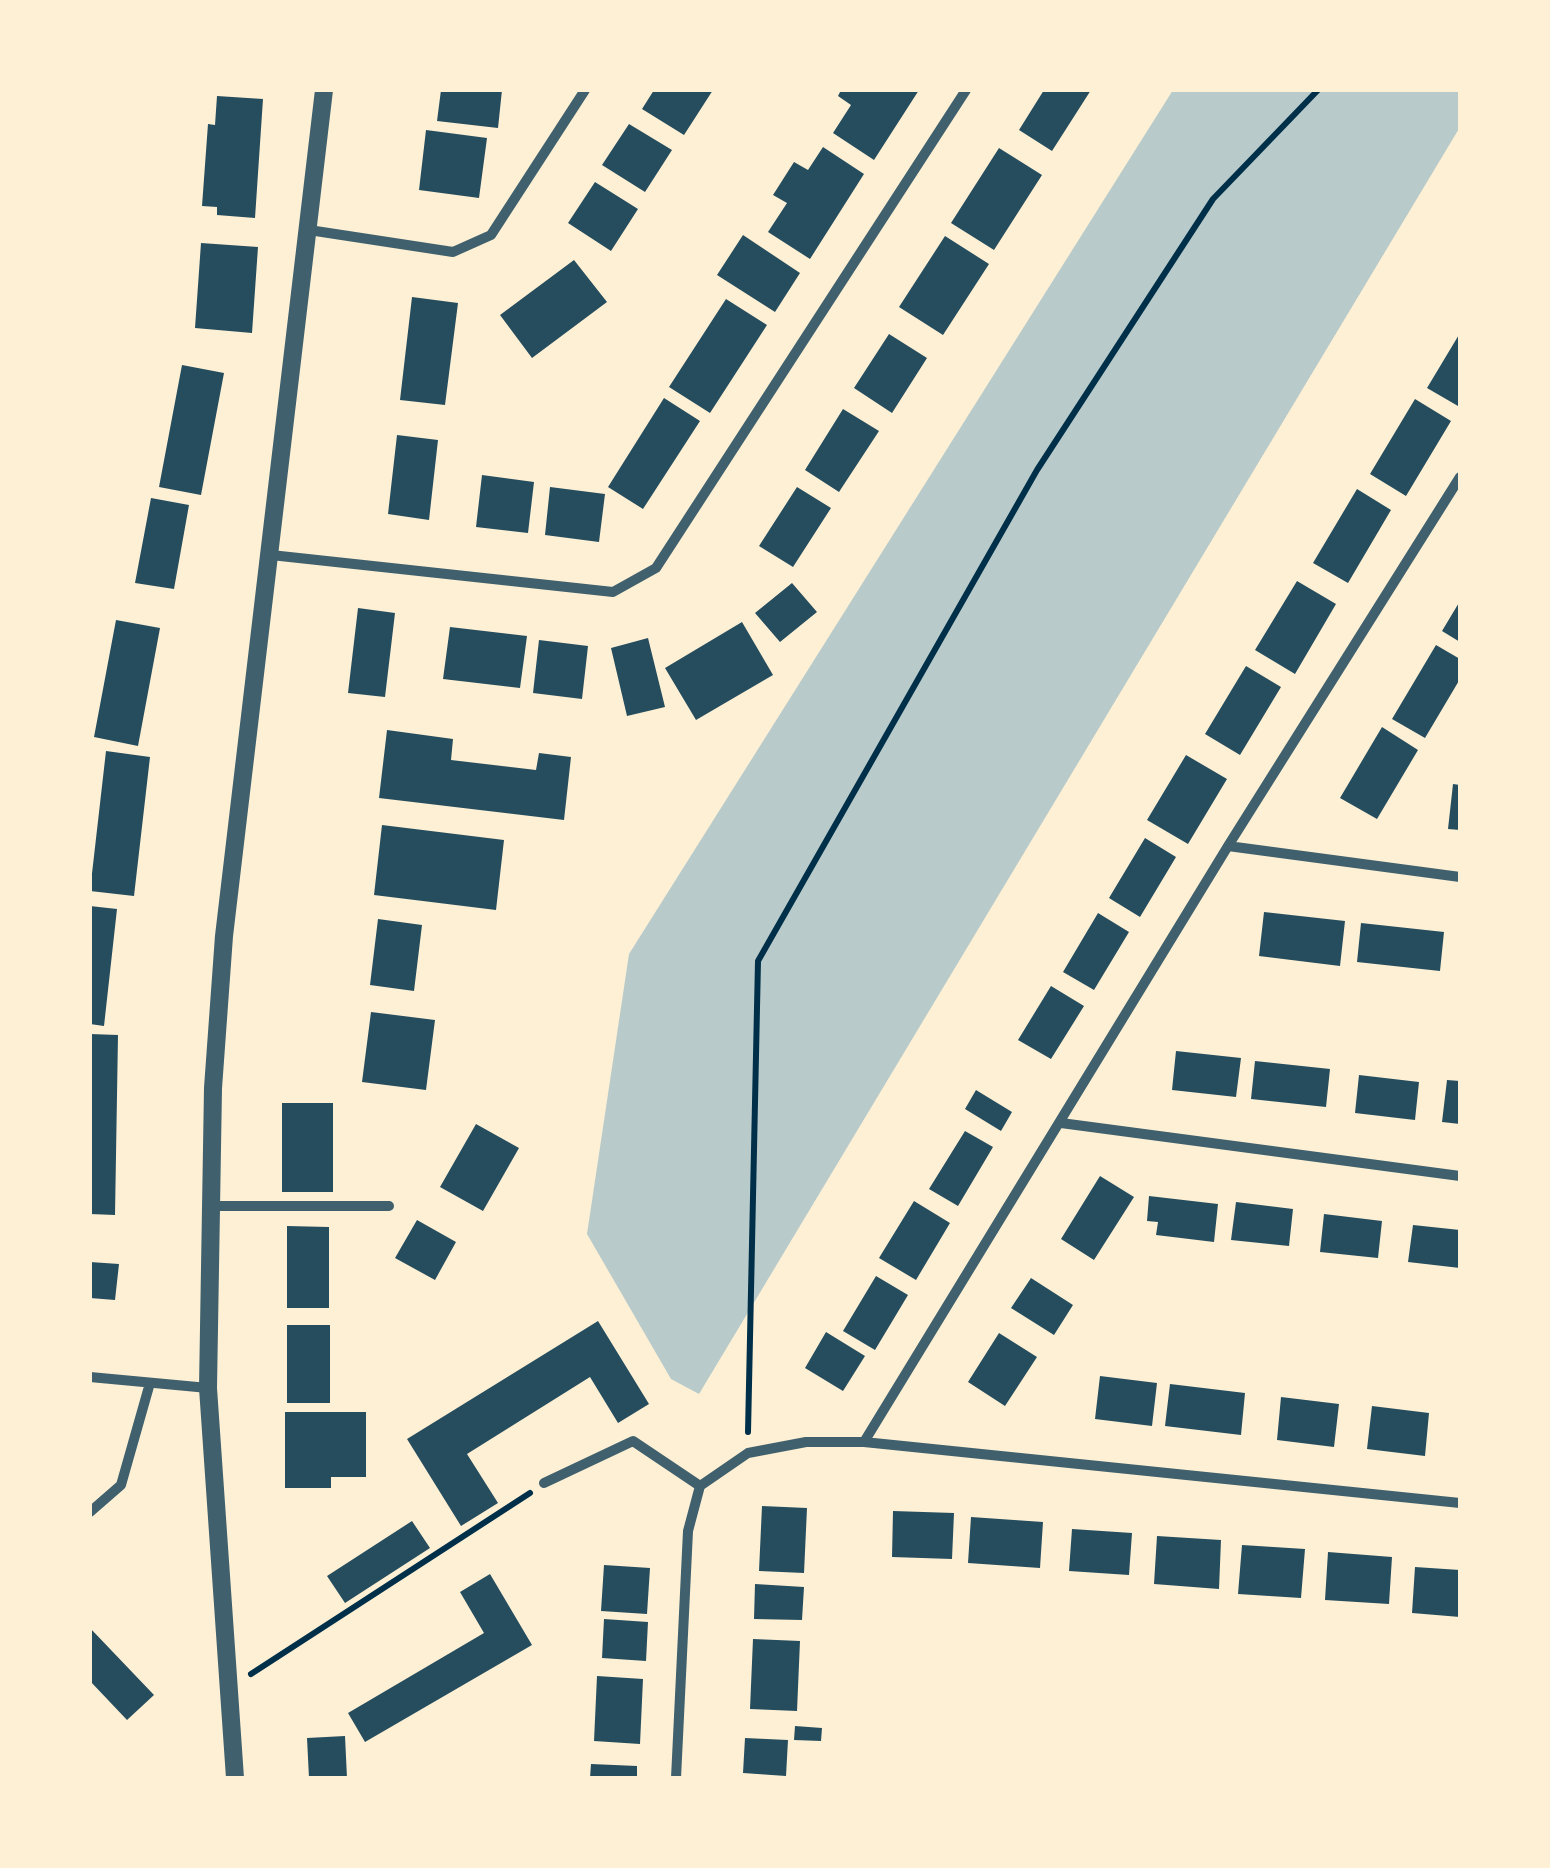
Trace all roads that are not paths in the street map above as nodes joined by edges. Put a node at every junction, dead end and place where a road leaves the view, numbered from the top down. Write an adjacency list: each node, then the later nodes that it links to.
1 (324, 90): 4 (street)
2 (585, 90): 4 (street)
3 (966, 90): 6 (street)
4 (309, 230): 6 (street)
5 (1460, 477): 7 (street)
6 (270, 555): 11 (street)
7 (1228, 846): 8 (street); 9 (street)
8 (1460, 876)
9 (1061, 1123): 10 (street); 16 (street)
10 (1460, 1176)
11 (211, 1206): 12 (street); 15 (street)
12 (389, 1206)
13 (90, 1377): 14 (street)
14 (150, 1383): 15 (street); 20 (street)
15 (208, 1388): 21 (street)
16 (864, 1442): 18 (street); 19 (street)
17 (544, 1483): 18 (street)
18 (700, 1486): 22 (street)
19 (1460, 1502)
20 (90, 1512)
21 (235, 1778)
22 (676, 1778)

